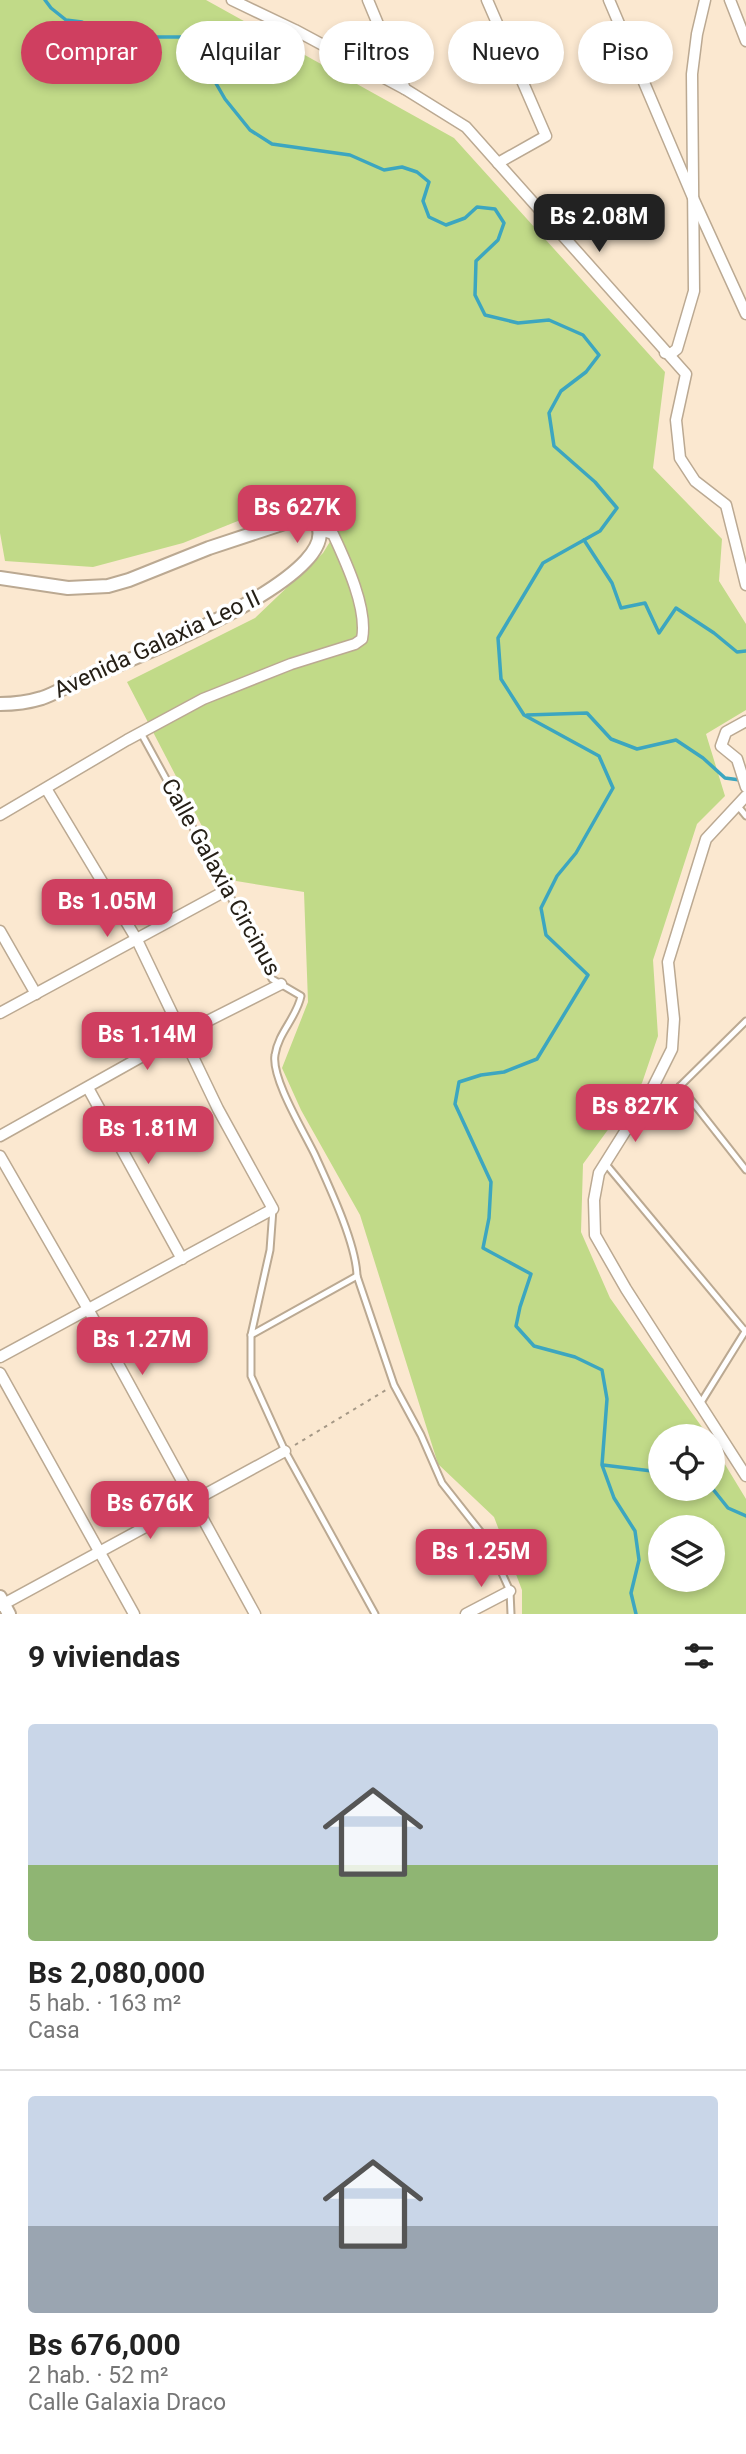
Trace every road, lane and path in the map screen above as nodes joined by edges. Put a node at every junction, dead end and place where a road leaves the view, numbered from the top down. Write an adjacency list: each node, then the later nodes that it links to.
1 (232, 0): 8 (street)
2 (368, 0): 8 (street)
3 (487, 0): 9 (street)
4 (609, 0): 10 (street)
5 (705, 0): 10 (street)
6 (730, 0): 7 (street)
7 (746, 41)
8 (405, 89): 9 (street)
9 (498, 163): 12 (street)
10 (694, 200): 11 (street); 12 (street)
11 (746, 314)
12 (665, 353): 15 (street)
13 (320, 530): 14 (street); 16 (street, Avenida Galaxia Leo II); 18 (street)
14 (0, 578)
15 (746, 585)
16 (0, 704)
17 (746, 721): 19 (street)
18 (141, 732): 20 (street); 25 (lane, Calle Galaxia Circinus)
19 (746, 787)
20 (47, 790): 23 (street); 27 (street)
21 (746, 796): 22 (street)
22 (737, 805): 24 (lane); 35 (street)
23 (0, 816)
24 (746, 816)
25 (227, 890): 27 (street); 28 (lane, Calle Galaxia Circinus)
26 (0, 931): 29 (street)
27 (137, 940): 29 (street); 32 (street)
28 (281, 984): 32 (street); 42 (lane, Calle Galaxia Circinus)
29 (36, 994): 30 (street)
30 (0, 1013)
31 (746, 1021): 33 (lane)
32 (182, 1034): 34 (street); 40 (street)
33 (680, 1086): 35 (lane); 39 (lane)
34 (88, 1088): 36 (street); 41 (street)
35 (645, 1100): 38 (street)
36 (0, 1136)
37 (0, 1156): 43 (street)
38 (605, 1163): 44 (lane); 49 (street)
39 (746, 1170)
40 (273, 1209): 41 (street); 45 (lane)
41 (182, 1259): 43 (street)
42 (357, 1276): 45 (lane); 48 (lane)
43 (88, 1310): 46 (street); 52 (street)
44 (746, 1331): 49 (lane)
45 (251, 1335): 50 (lane)
46 (0, 1357)
47 (0, 1373): 53 (street)
48 (394, 1385): 50 (path); 54 (lane)
49 (700, 1404): 51 (street)
50 (285, 1451): 52 (street); 58 (lane)
51 (746, 1476)
52 (193, 1500): 53 (street); 57 (street)
53 (100, 1552): 55 (street); 56 (street)
54 (510, 1591): 59 (street); 60 (lane)
55 (3, 1605)
56 (134, 1614)
57 (254, 1614)
58 (375, 1614)
59 (466, 1614)
60 (511, 1614)

